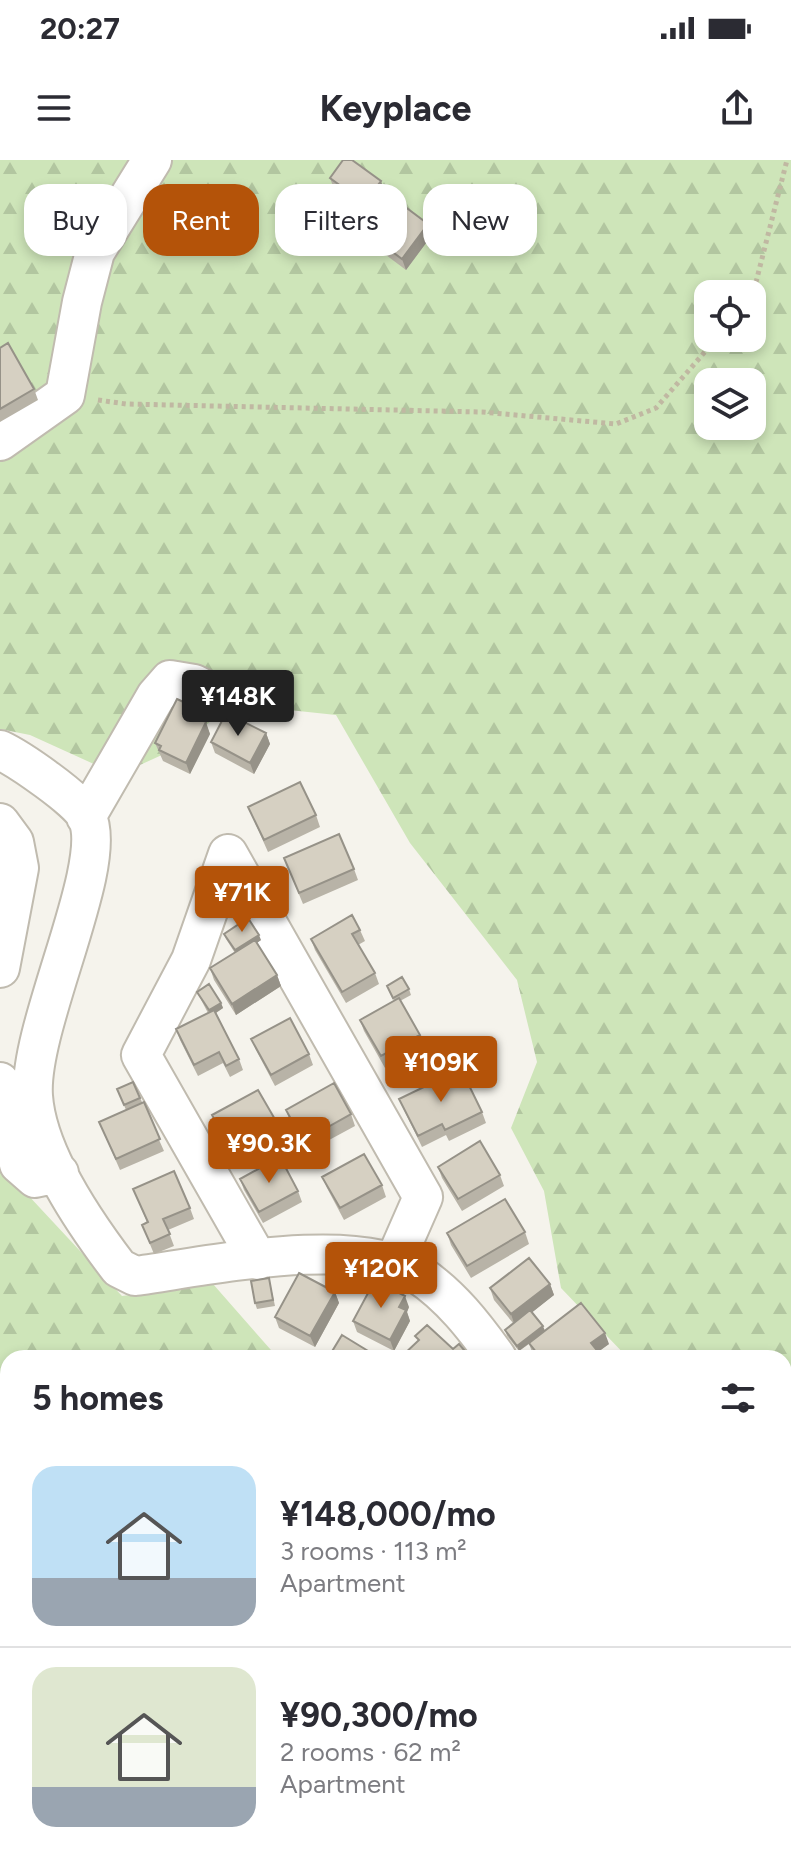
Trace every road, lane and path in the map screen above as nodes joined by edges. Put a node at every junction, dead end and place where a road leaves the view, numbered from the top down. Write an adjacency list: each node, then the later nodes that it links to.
1 (152, 160): 5 (street)
2 (787, 160): 3 (path)
3 (757, 280)
4 (705, 352): 5 (path)
5 (65, 395): 6 (street)
6 (0, 441)
7 (253, 701): 9 (street)
8 (0, 750): 9 (street)
9 (86, 817): 13 (street)
10 (0, 823): 11 (street)
11 (0, 968)
12 (0, 1082): 13 (street)
13 (59, 1173): 14 (street)
14 (258, 1260): 15 (street); 15 (street)
15 (394, 1263): 16 (street)
16 (491, 1350)

